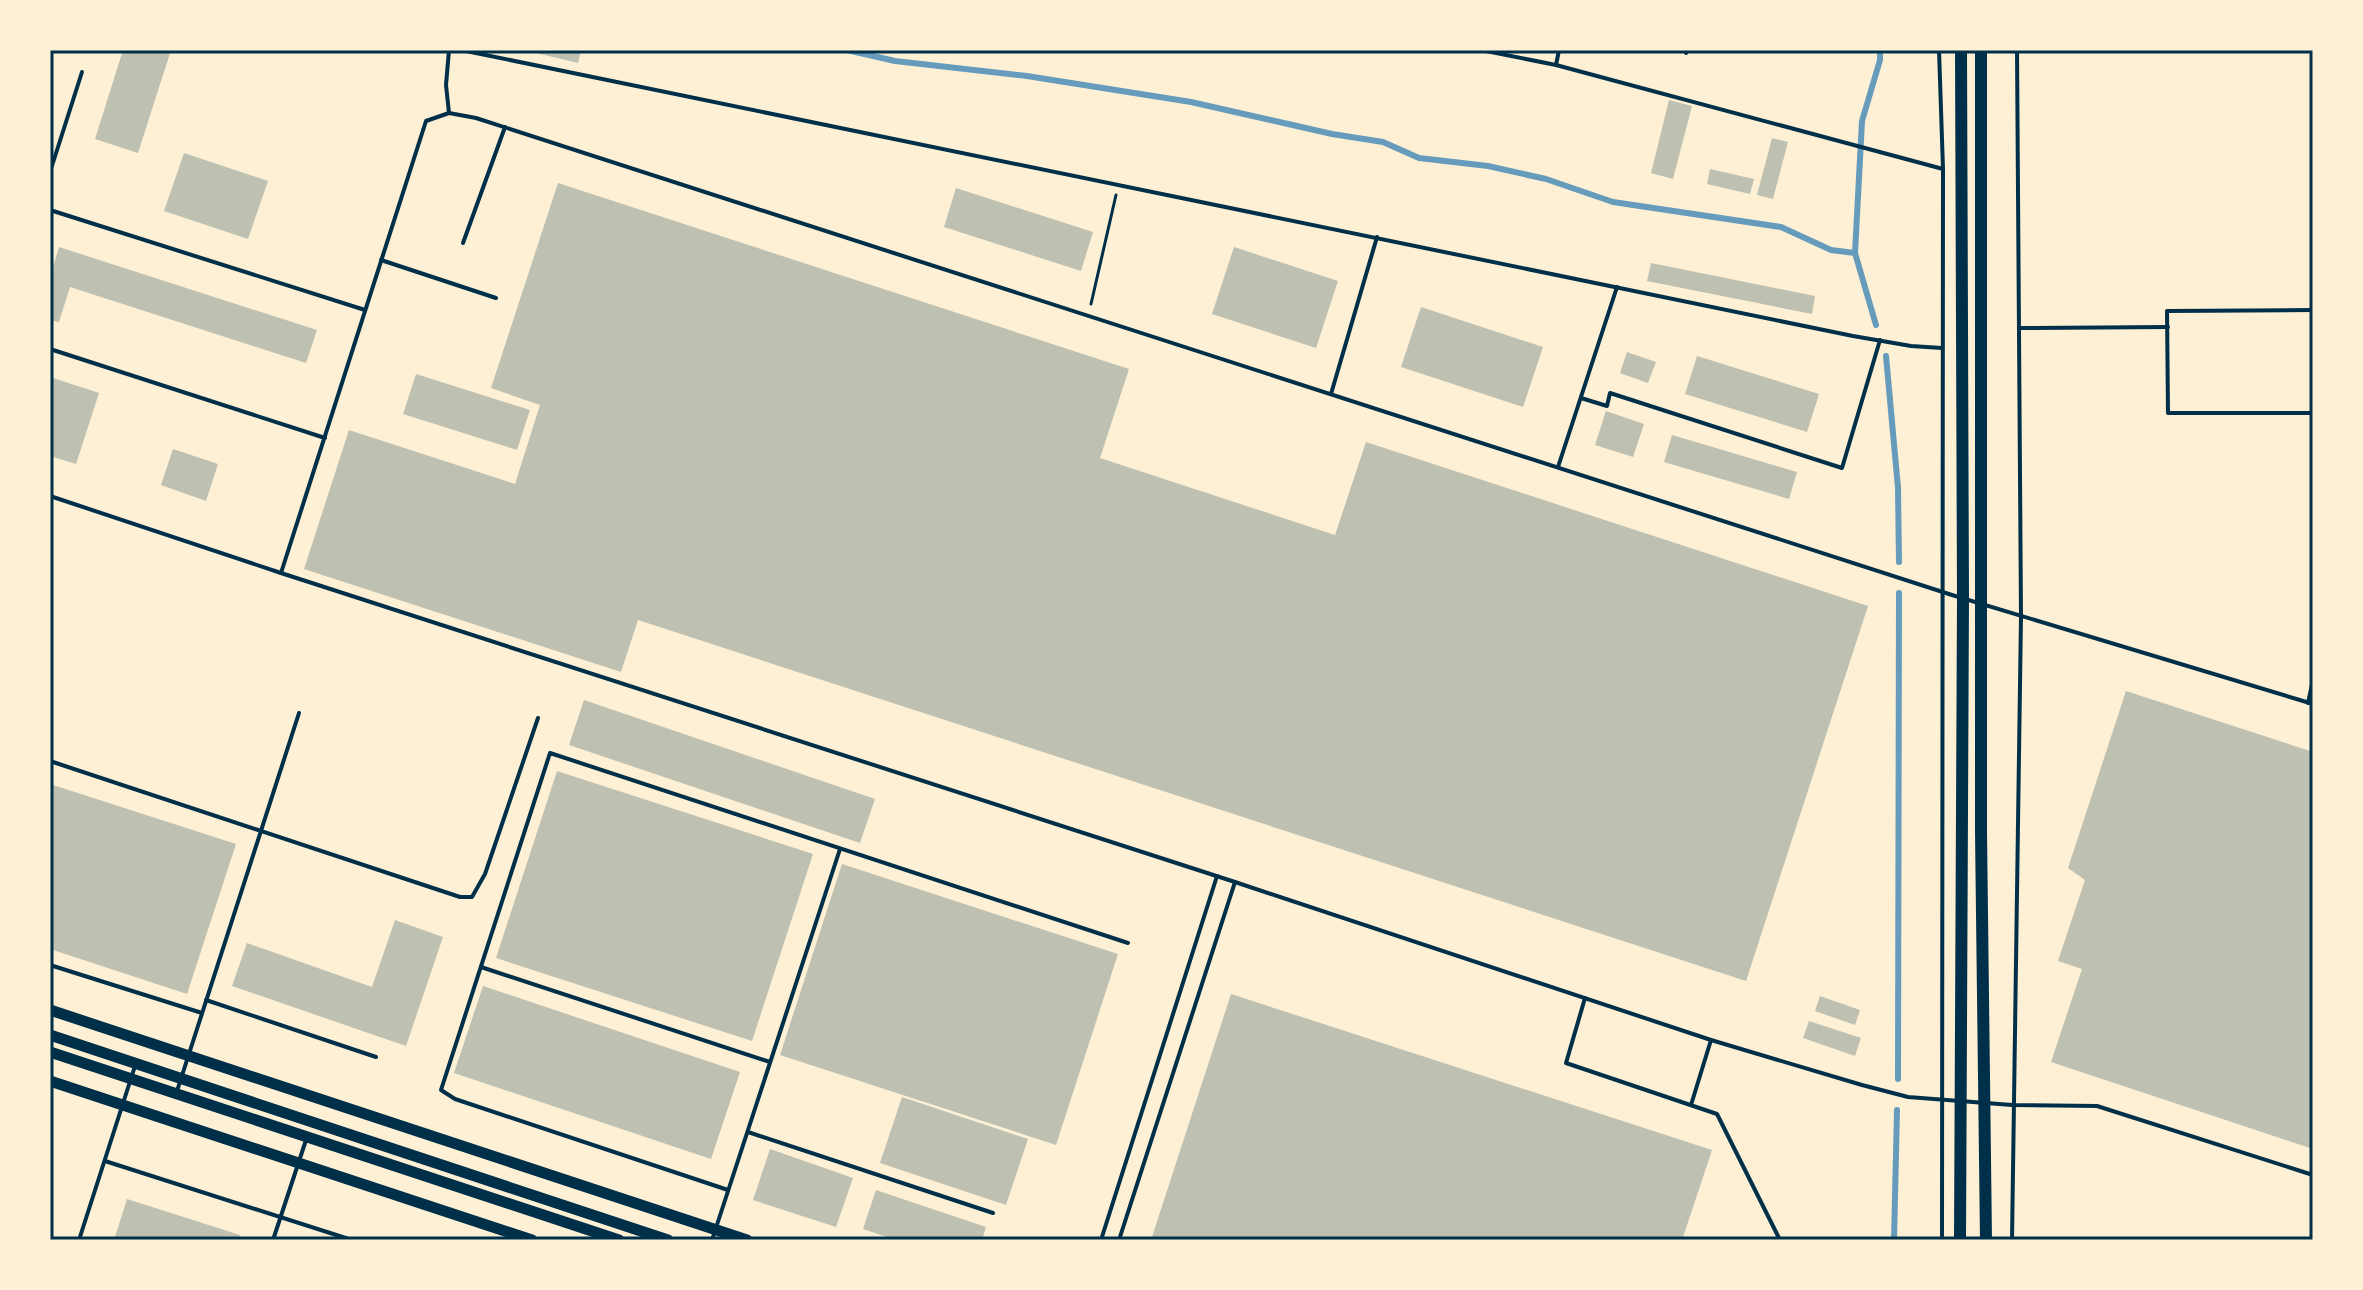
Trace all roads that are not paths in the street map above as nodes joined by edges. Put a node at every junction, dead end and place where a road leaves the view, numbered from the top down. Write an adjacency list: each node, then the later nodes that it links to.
1 (449, 50): 11 (lane)
2 (461, 50): 16 (lane)
3 (1481, 50): 9 (lane)
4 (1559, 50): 9 (lane)
5 (1939, 50): 13 (lane)
6 (1961, 50): 36 (main road)
7 (1981, 50): 37 (main road)
8 (2017, 50): 24 (lane)
9 (1556, 65): 13 (lane)
10 (82, 72): 14 (lane)
11 (449, 113): 12 (lane); 18 (lane)
12 (505, 127): 17 (lane); 28 (lane)
13 (1943, 169): 26 (lane)
14 (50, 172)
15 (50, 210): 21 (lane)
16 (1377, 237): 19 (lane); 28 (lane)
17 (463, 243)
18 (381, 260): 20 (lane); 21 (lane)
19 (1617, 287): 25 (lane); 29 (lane)
20 (496, 298)
21 (365, 310): 31 (lane)
22 (2313, 310): 23 (lane)
23 (2168, 327): 24 (lane); 30 (lane)
24 (2020, 328): 38 (lane)
25 (1880, 340): 26 (lane); 29 (lane)
26 (1942, 348): 35 (lane)
27 (50, 349): 31 (lane)
28 (1331, 394): 32 (lane)
29 (1581, 398): 32 (lane)
30 (2313, 413)
31 (325, 438): 34 (lane)
32 (1558, 467): 35 (lane)
33 (50, 496): 34 (lane)
34 (281, 573): 46 (lane)
35 (1942, 591): 36 (lane); 66 (lane)
36 (1963, 598): 37 (lane); 67 (main road)
37 (1981, 603): 38 (lane); 68 (main road)
38 (2021, 616): 40 (lane); 71 (lane)
39 (2313, 680): 40 (lane)
40 (2310, 704)
41 (299, 713): 44 (lane)
42 (538, 718): 44 (lane)
43 (50, 761): 44 (lane)
44 (261, 831): 52 (lane)
45 (840, 849): 48 (lane); 50 (lane); 60 (lane)
46 (1217, 876): 47 (lane); 88 (lane)
47 (1235, 882): 51 (lane); 89 (lane)
48 (1128, 943)
49 (50, 965): 54 (lane)
50 (481, 967): 60 (lane); 77 (lane)
51 (1585, 998): 56 (lane); 70 (lane)
52 (206, 1000): 54 (lane); 59 (lane)
53 (50, 1010): 58 (street)
54 (202, 1013): 58 (lane)
55 (50, 1035): 61 (street)
56 (1711, 1040): 66 (lane); 70 (lane)
57 (50, 1052): 63 (street)
58 (188, 1056): 62 (lane); 80 (street)
59 (376, 1057)
60 (770, 1062): 72 (lane)
61 (136, 1064): 62 (street); 63 (lane)
62 (181, 1078): 65 (lane); 86 (street)
63 (131, 1079): 65 (street); 69 (lane)
64 (50, 1081): 69 (street)
65 (176, 1094): 73 (street)
66 (1943, 1100): 67 (lane); 91 (lane)
67 (1961, 1102): 68 (lane); 92 (main road)
68 (1984, 1103): 71 (lane); 93 (main road)
69 (123, 1105): 74 (lane); 75 (street)
70 (1691, 1105): 90 (lane)
71 (2012, 1105): 76 (lane); 94 (lane)
72 (747, 1132): 77 (lane); 78 (lane)
73 (307, 1137): 75 (lane); 85 (street)
74 (105, 1161): 79 (lane); 81 (lane)
75 (299, 1163): 79 (lane); 84 (street)
76 (2313, 1175)
77 (728, 1190): 80 (lane)
78 (993, 1213)
79 (280, 1217): 82 (lane); 83 (lane)
80 (714, 1235): 87 (street)
81 (79, 1240)
82 (273, 1240)
83 (352, 1240)
84 (532, 1240)
85 (619, 1240)
86 (668, 1240)
87 (747, 1240)
88 (1101, 1240)
89 (1119, 1240)
90 (1780, 1240)
91 (1942, 1240)
92 (1960, 1240)
93 (1986, 1240)
94 (2012, 1240)

